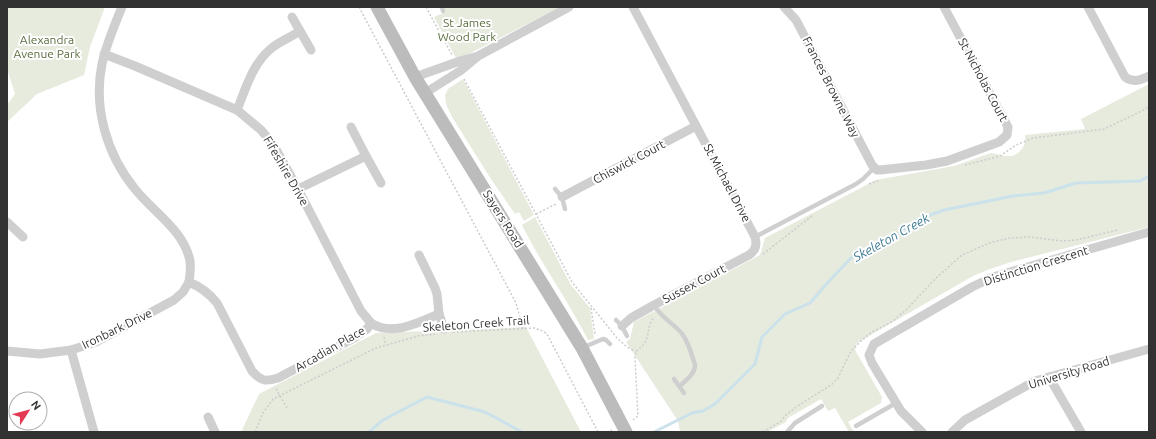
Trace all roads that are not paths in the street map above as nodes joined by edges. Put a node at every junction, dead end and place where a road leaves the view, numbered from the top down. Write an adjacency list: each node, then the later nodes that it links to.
1 (122, 7): 11 (street)
2 (377, 7): 14 (main road, Sayers Road)
3 (569, 7): 12 (street)
4 (633, 7): 17 (street, St Michael Drive)
5 (784, 7): 20 (street, Frances Browne Way)
6 (944, 7): 20 (street, St Nicholas Court)
7 (1088, 7): 13 (street)
8 (292, 17): 9 (street)
9 (300, 31): 10 (street); 16 (street)
10 (311, 50)
11 (104, 54): 16 (street, Fifeshire Drive); 31 (street)
12 (458, 67): 14 (street); 15 (street)
13 (1149, 76)
14 (415, 78): 15 (main road, Sayers Road)
15 (424, 93): 39 (main road, Sayers Road)
16 (237, 110): 23 (street, Fifeshire Drive)
17 (696, 126): 24 (street, Chiswick Court); 29 (street, St Michael Drive)
18 (352, 127): 19 (street)
19 (366, 156): 21 (street); 23 (street)
20 (874, 168): 29 (lane)
21 (381, 183)
22 (555, 189): 24 (lane)
23 (298, 190): 34 (street, Fifeshire Drive)
24 (563, 199): 25 (lane)
25 (565, 209)
26 (7, 222): 28 (street)
27 (1149, 232): 47 (street, Distinction Crescent)
28 (23, 237)
29 (755, 237): 32 (street, Sussex Court)
30 (419, 255): 33 (street)
31 (189, 282): 34 (street, Arcadian Place); 41 (street, Ironbark Drive)
32 (654, 305): 35 (street, Sussex Court); 45 (lane)
33 (439, 314): 34 (street, Arcadian Place); 36 (street)
34 (371, 323)
35 (619, 323): 37 (lane, Sussex Court)
36 (441, 331)
37 (627, 336)
38 (610, 344): 39 (lane)
39 (582, 348): 51 (main road, Sayers Road, bridge)
40 (1149, 349): 43 (street, University Road)
41 (71, 350): 42 (street, Ironbark Drive); 52 (street)
42 (8, 351)
43 (1050, 377): 56 (street, University Road); 57 (street)
44 (674, 379): 45 (lane)
45 (680, 386): 46 (lane)
46 (684, 393)
47 (896, 404): 50 (lane); 55 (street)
48 (822, 406): 54 (lane)
49 (208, 417): 53 (street)
50 (856, 426)
51 (629, 427)
52 (94, 432)
53 (215, 432)
54 (787, 432)
55 (922, 432)
56 (952, 432)
57 (1081, 432)

